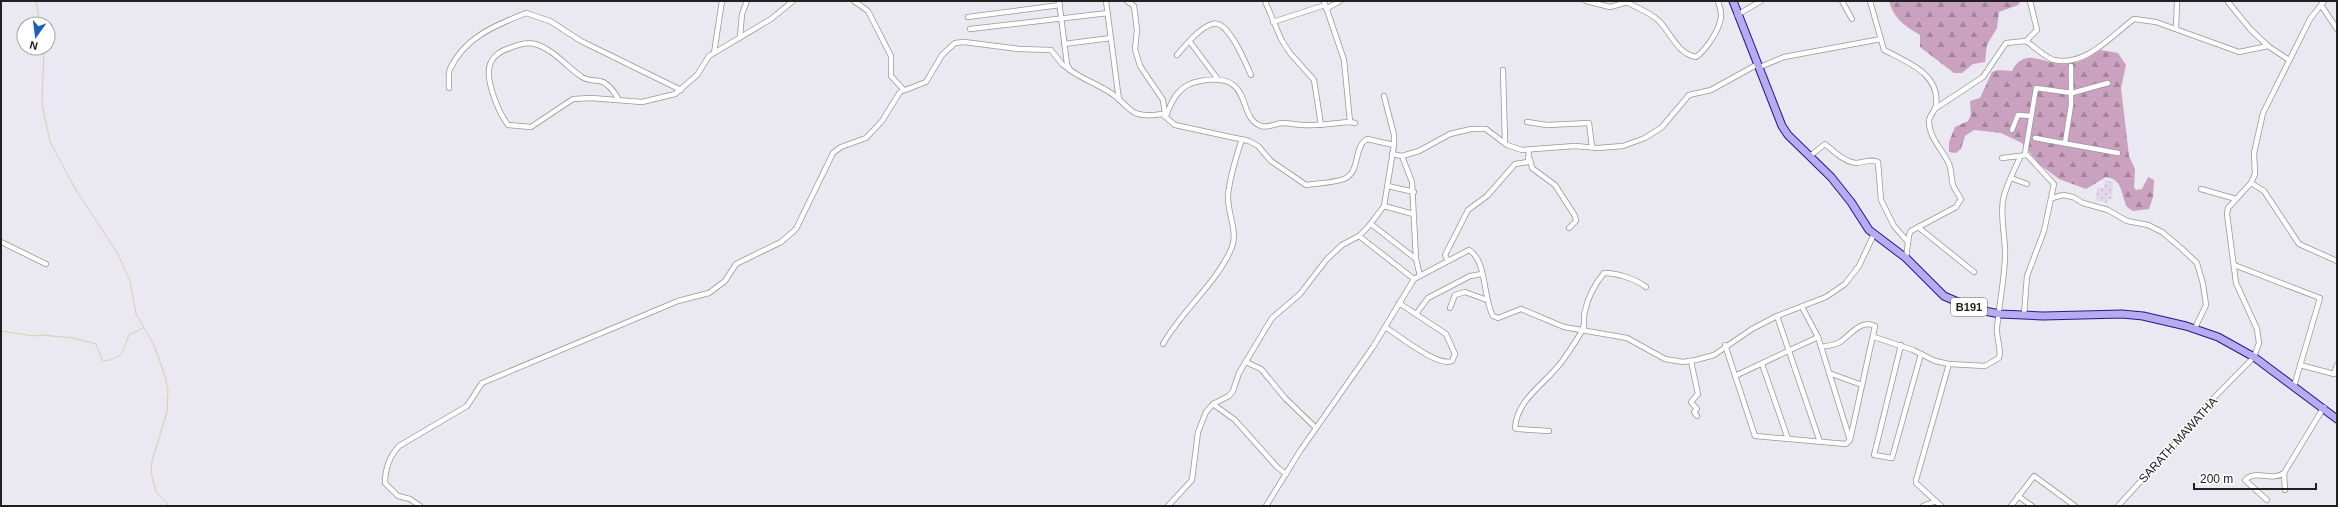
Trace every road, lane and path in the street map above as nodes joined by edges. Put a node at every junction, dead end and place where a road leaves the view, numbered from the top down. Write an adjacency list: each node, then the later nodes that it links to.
1 (722, 1): 39 (street)
2 (746, 1): 32 (street)
3 (785, 1): 19 (street)
4 (854, 1): 51 (street)
5 (1106, 1): 23 (street)
6 (1127, 1): 57 (street)
7 (1265, 1): 28 (street)
8 (1340, 1): 22 (street)
9 (1586, 1): 17 (street)
10 (1718, 1): 17 (street)
11 (1733, 1): 24 (main road, B191)
12 (1761, 1): 24 (street)
13 (1842, 1): 27 (street)
14 (1870, 1): 34 (street)
15 (2030, 1): 35 (street)
16 (2177, 1): 30 (street)
17 (1629, 2)
18 (2228, 2): 38 (street)
19 (791, 3): 32 (street)
20 (1060, 3): 25 (street); 26 (street)
21 (2322, 3): 31 (street); 41 (street)
22 (1325, 5): 28 (street); 60 (street)
23 (1108, 13): 26 (street); 33 (street)
24 (1737, 15): 42 (main road, B191)
25 (968, 17)
26 (1062, 18): 29 (street); 37 (street)
27 (1852, 19)
28 (1273, 22): 60 (street)
29 (970, 29)
30 (2176, 29): 35 (street); 38 (street)
31 (2337, 29)
32 (740, 37): 39 (street)
33 (1111, 38): 37 (street); 55 (street)
34 (1881, 39): 42 (street); 56 (street)
35 (2026, 41): 56 (street)
36 (1190, 42): 40 (street); 46 (street); 47 (street)
37 (1064, 44): 44 (street)
38 (2268, 46): 41 (street)
39 (714, 53): 50 (street)
40 (1176, 55)
41 (2289, 60): 77 (street)
42 (1759, 66): 67 (street); 73 (main road, B191)
43 (2071, 66): 52 (street)
44 (1070, 70): 51 (street); 55 (street)
45 (1503, 70): 64 (street)
46 (1252, 75)
47 (1217, 78): 57 (street); 60 (street)
48 (2108, 83): 52 (street)
49 (449, 88): 50 (street)
50 (681, 90): 54 (street)
51 (903, 90): 149 (street)
52 (2072, 93): 58 (street); 65 (street)
53 (1384, 96): 66 (street)
54 (619, 100): 54 (street)
55 (1119, 100): 57 (street)
56 (1936, 108): 87 (street)
57 (1166, 116): 63 (street)
58 (2031, 116): 61 (street); 71 (street)
59 (1527, 122): 67 (street)
60 (1320, 125)
61 (2012, 130)
62 (2035, 138): 65 (street)
63 (1242, 139): 66 (street); 117 (street)
64 (1504, 142): 68 (street); 72 (street)
65 (2065, 143): 69 (street)
66 (1394, 145): 70 (street)
67 (1592, 147): 68 (street)
68 (1529, 150): 75 (street)
69 (2118, 153)
70 (1392, 154): 72 (street); 79 (street)
71 (2022, 155): 74 (street); 76 (street); 82 (street)
72 (1402, 156): 81 (street)
73 (1810, 156): 89 (main road, B191); 92 (street)
74 (2002, 158)
75 (1530, 159): 88 (street); 95 (street)
76 (2011, 178): 78 (street); 109 (street)
77 (2251, 183): 83 (street); 96 (street)
78 (2027, 184)
79 (1388, 186): 81 (street); 84 (street)
80 (2201, 189): 83 (street)
81 (1414, 192): 85 (street)
82 (2052, 198): 110 (street); 113 (street)
83 (2236, 199): 98 (street)
84 (1384, 206): 85 (street); 86 (street)
85 (1413, 214): 94 (street)
86 (1371, 224): 90 (street); 94 (street)
87 (1918, 227): 92 (street); 99 (street)
88 (1569, 228)
89 (1874, 234): 93 (main road, B191); 106 (street)
90 (1359, 236): 102 (street); 125 (street)
91 (1, 242): 97 (street)
92 (1908, 242): 93 (street)
93 (1906, 258): 109 (main road, B191)
94 (1416, 259): 101 (street)
95 (1448, 261): 100 (street); 101 (street)
96 (2337, 261)
97 (46, 264)
98 (2234, 265): 123 (street); 128 (street)
99 (1974, 272)
100 (1482, 274): 104 (street); 108 (street)
101 (1420, 276): 102 (street)
102 (1414, 279): 105 (street)
103 (1646, 287): 114 (street)
104 (1487, 300): 107 (street); 114 (street)
105 (1399, 303): 108 (street); 112 (street)
106 (1802, 307): 111 (street); 115 (street)
107 (1450, 308)
108 (1416, 314): 112 (street)
109 (2000, 314): 110 (main road, B191); 127 (street)
110 (2024, 315): 113 (main road, B191)
111 (1777, 316): 118 (street); 121 (street)
112 (1384, 327): 138 (street)
113 (2195, 328): 123 (main road, B191)
114 (1581, 331): 124 (street); 139 (street)
115 (1818, 337): 120 (street); 121 (street)
116 (1874, 337): 119 (street); 120 (street); 132 (street)
117 (1163, 344)
118 (1725, 345): 124 (street); 131 (street)
119 (1901, 346): 122 (street); 122 (street)
120 (1821, 347): 130 (street)
121 (1789, 351): 126 (street); 142 (street)
122 (1921, 354): 127 (street)
123 (2254, 357): 133 (main road, B191); 157 (street, SARATH MAWATHA)
124 (1691, 361): 136 (street)
125 (1246, 362): 134 (street); 138 (street)
126 (1762, 364): 131 (street); 140 (street)
127 (1949, 364): 148 (street)
128 (2300, 365): 129 (street); 133 (street)
129 (2337, 365)
130 (1829, 373): 132 (street); 141 (street)
131 (1735, 376): 140 (street)
132 (1862, 385): 141 (street)
133 (2294, 386): 135 (main road, B191)
134 (1213, 404): 144 (street); 150 (street)
135 (2324, 407): 137 (main road, B191); 143 (street)
136 (1697, 416)
137 (2337, 419)
138 (1316, 428): 144 (street)
139 (1549, 431)
140 (1788, 439): 142 (street)
141 (1850, 440): 142 (street)
142 (1820, 442)
143 (2284, 473): 145 (street); 147 (street)
144 (1286, 474): 151 (street)
145 (2285, 490)
146 (2018, 496): 154 (street); 155 (street); 156 (street)
147 (2267, 500)
148 (1936, 501): 152 (street); 153 (street)
149 (420, 506)
150 (1168, 506)
151 (1266, 506)
152 (1924, 506)
153 (1941, 506)
154 (2011, 506)
155 (2032, 506)
156 (2075, 506)
157 (2118, 506)

